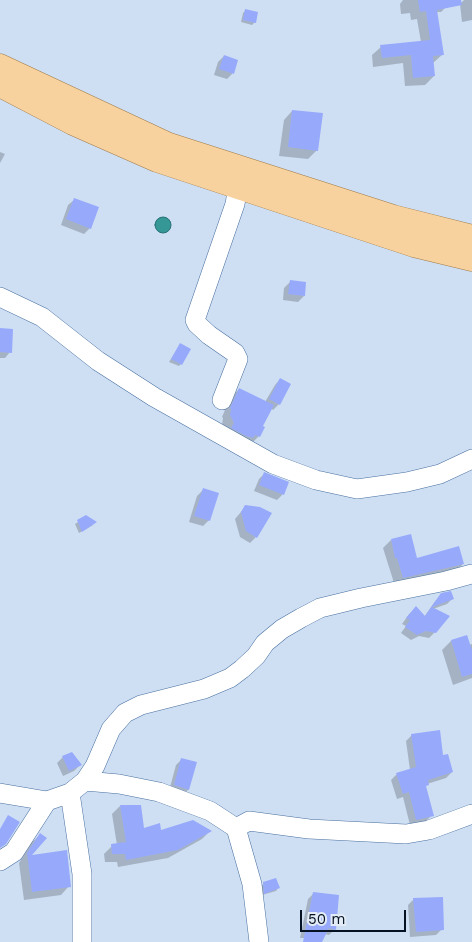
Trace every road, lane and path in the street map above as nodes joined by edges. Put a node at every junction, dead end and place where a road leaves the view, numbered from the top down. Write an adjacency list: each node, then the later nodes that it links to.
1 (0, 66): 4 (main road)
2 (0, 85): 3 (main road)
3 (238, 186): 5 (main road); 7 (street)
4 (472, 237)
5 (472, 259)
6 (0, 297): 8 (street)
7 (222, 400)
8 (472, 459)
9 (472, 574): 10 (street)
10 (85, 781): 12 (street); 15 (street)
11 (0, 793): 13 (street)
12 (70, 793): 13 (street); 17 (street)
13 (47, 801): 16 (street)
14 (472, 814): 15 (street)
15 (236, 828): 18 (street)
16 (0, 861)
17 (82, 942)
18 (259, 942)

